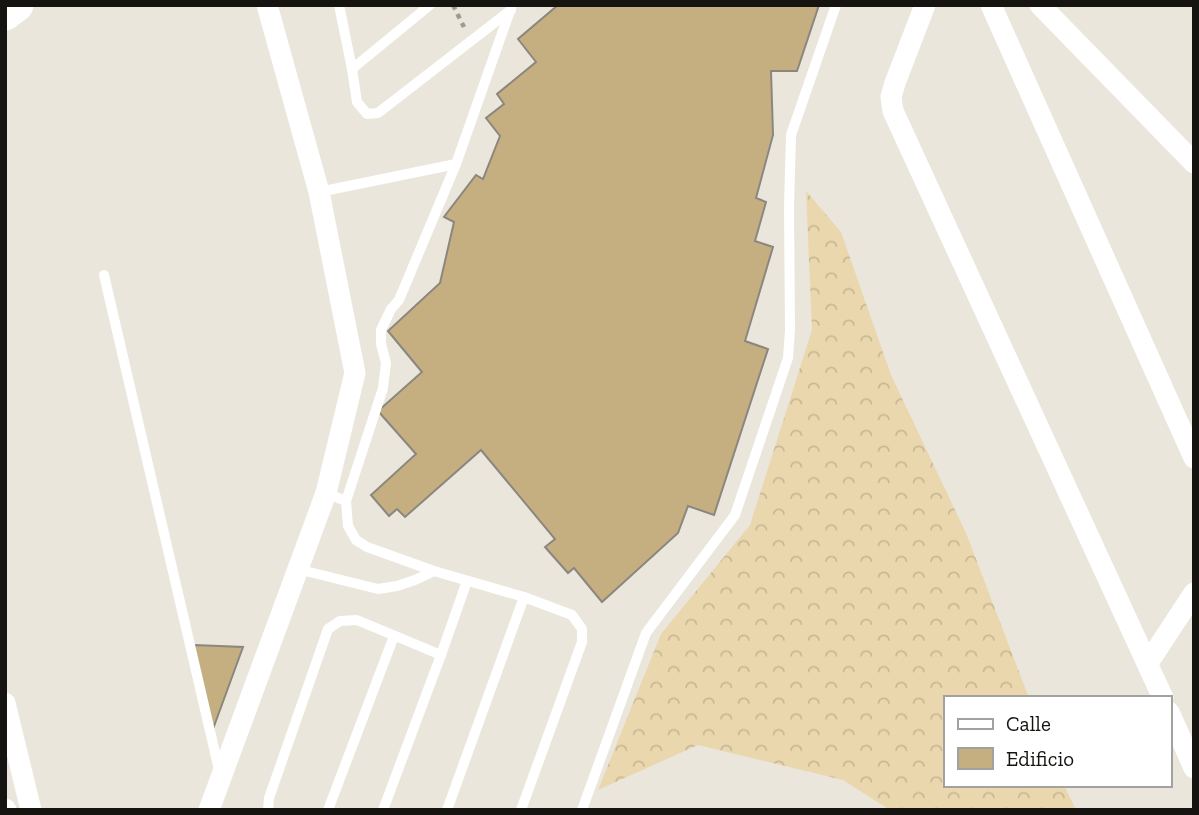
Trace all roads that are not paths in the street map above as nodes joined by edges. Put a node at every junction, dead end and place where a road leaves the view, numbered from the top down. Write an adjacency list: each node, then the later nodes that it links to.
1 (17, 5): 10 (main road)
2 (267, 5): 14 (street)
3 (339, 5): 11 (lane)
4 (430, 5): 11 (lane)
5 (836, 5): 38 (lane)
6 (925, 5): 25 (street)
7 (991, 5): 16 (street)
8 (1040, 5): 12 (street)
9 (511, 8): 11 (lane); 13 (lane)
10 (5, 14)
11 (352, 69)
12 (1194, 163)
13 (456, 164): 14 (lane); 17 (lane)
14 (319, 192): 17 (street)
15 (104, 275): 30 (lane)
16 (1194, 458)
17 (336, 497): 18 (street); 19 (lane)
18 (297, 569): 19 (lane); 30 (street)
19 (434, 571): 20 (lane)
20 (467, 581): 22 (lane); 24 (lane)
21 (1194, 593): 25 (street)
22 (524, 597): 36 (lane); 37 (lane)
23 (394, 635): 24 (lane); 33 (lane); 34 (lane)
24 (441, 656): 35 (lane)
25 (1148, 663): 26 (street)
26 (1162, 696)
27 (7, 716): 31 (street)
28 (1171, 716): 29 (street)
29 (1192, 761)
30 (221, 778): 32 (street)
31 (31, 810)
32 (209, 810)
33 (268, 810)
34 (328, 810)
35 (383, 810)
36 (446, 810)
37 (521, 810)
38 (582, 810)

